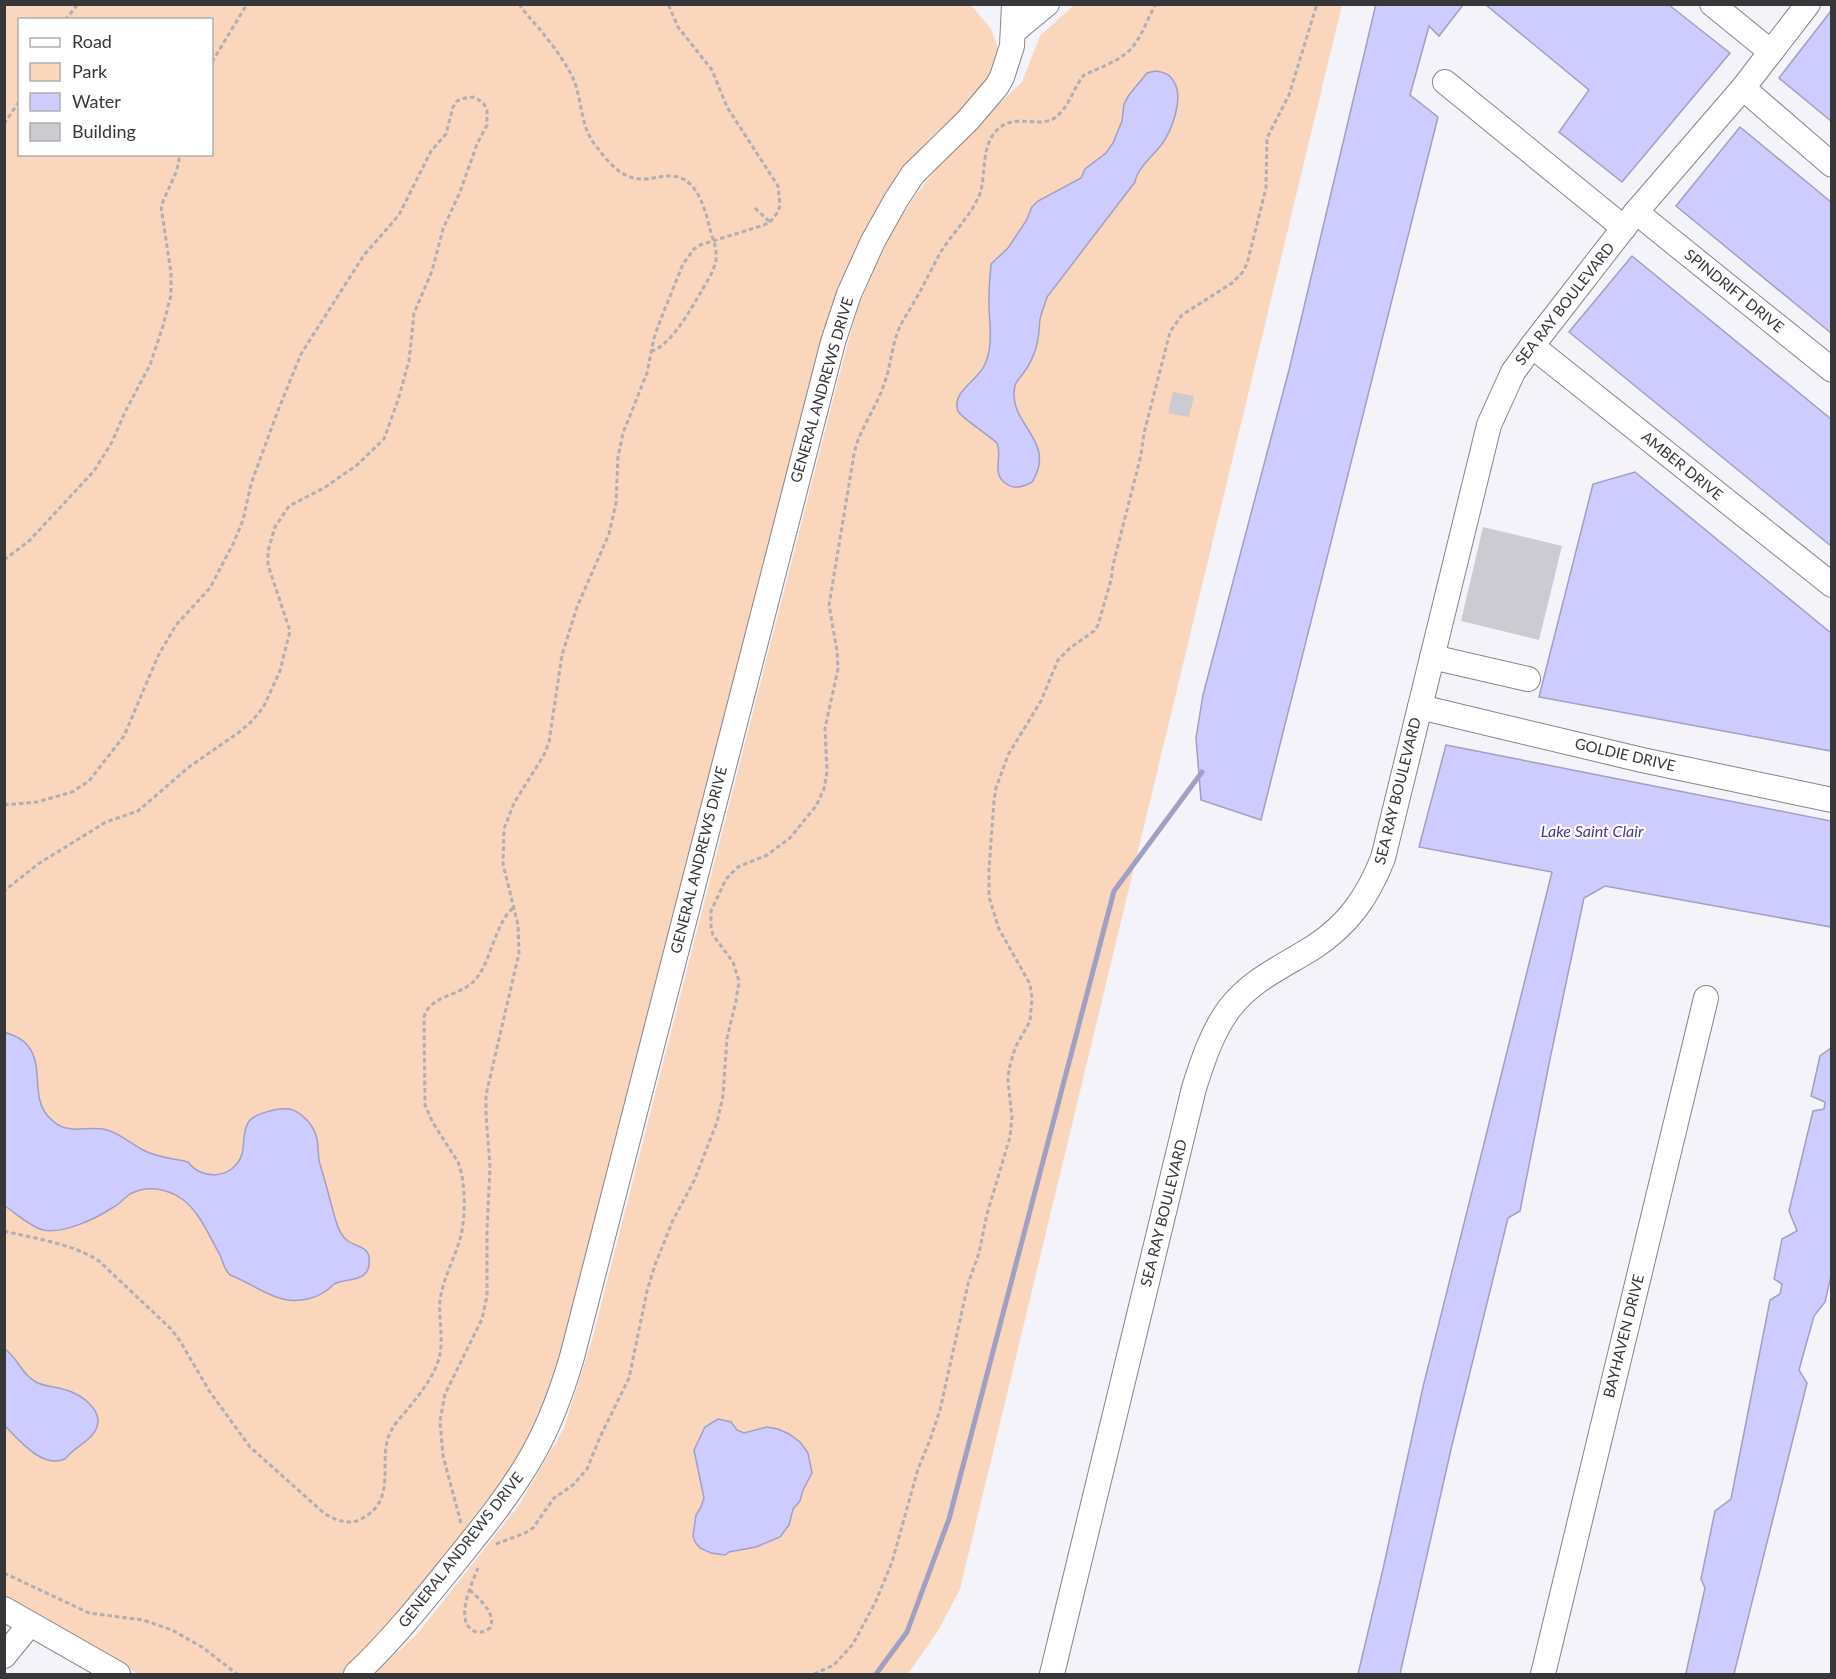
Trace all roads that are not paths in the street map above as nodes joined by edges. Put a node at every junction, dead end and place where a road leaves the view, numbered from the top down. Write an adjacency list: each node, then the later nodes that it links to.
1 (1003, 4): 6 (street)
2 (1014, 4): 6 (street, GENERAL ANDREWS DRIVE)
3 (1047, 4): 6 (street)
4 (1712, 4): 7 (street)
5 (1808, 4): 7 (street, SEA RAY BOULEVARD)
6 (1013, 32): 24 (street, GENERAL ANDREWS DRIVE)
7 (1771, 52): 9 (street, SEA RAY BOULEVARD)
8 (1445, 82): 11 (street, SPINDRIFT DRIVE)
9 (1743, 88): 10 (street); 11 (street, SEA RAY BOULEVARD)
10 (1832, 165)
11 (1630, 220): 12 (street, SEA RAY BOULEVARD); 13 (street, SPINDRIFT DRIVE)
12 (1532, 346): 14 (street, AMBER DRIVE); 15 (street, SEA RAY BOULEVARD)
13 (1832, 370)
14 (1832, 585)
15 (1432, 657): 16 (street); 17 (street, SEA RAY BOULEVARD)
16 (1528, 679)
17 (1420, 707): 18 (street, GOLDIE DRIVE); 25 (street, SEA RAY BOULEVARD)
18 (1832, 800)
19 (1706, 998): 26 (street, BAYHAVEN DRIVE)
20 (4, 1609): 21 (street)
21 (30, 1624): 22 (street); 23 (street)
22 (4, 1656)
23 (118, 1674)
24 (356, 1674)
25 (1052, 1674)
26 (1543, 1674)

